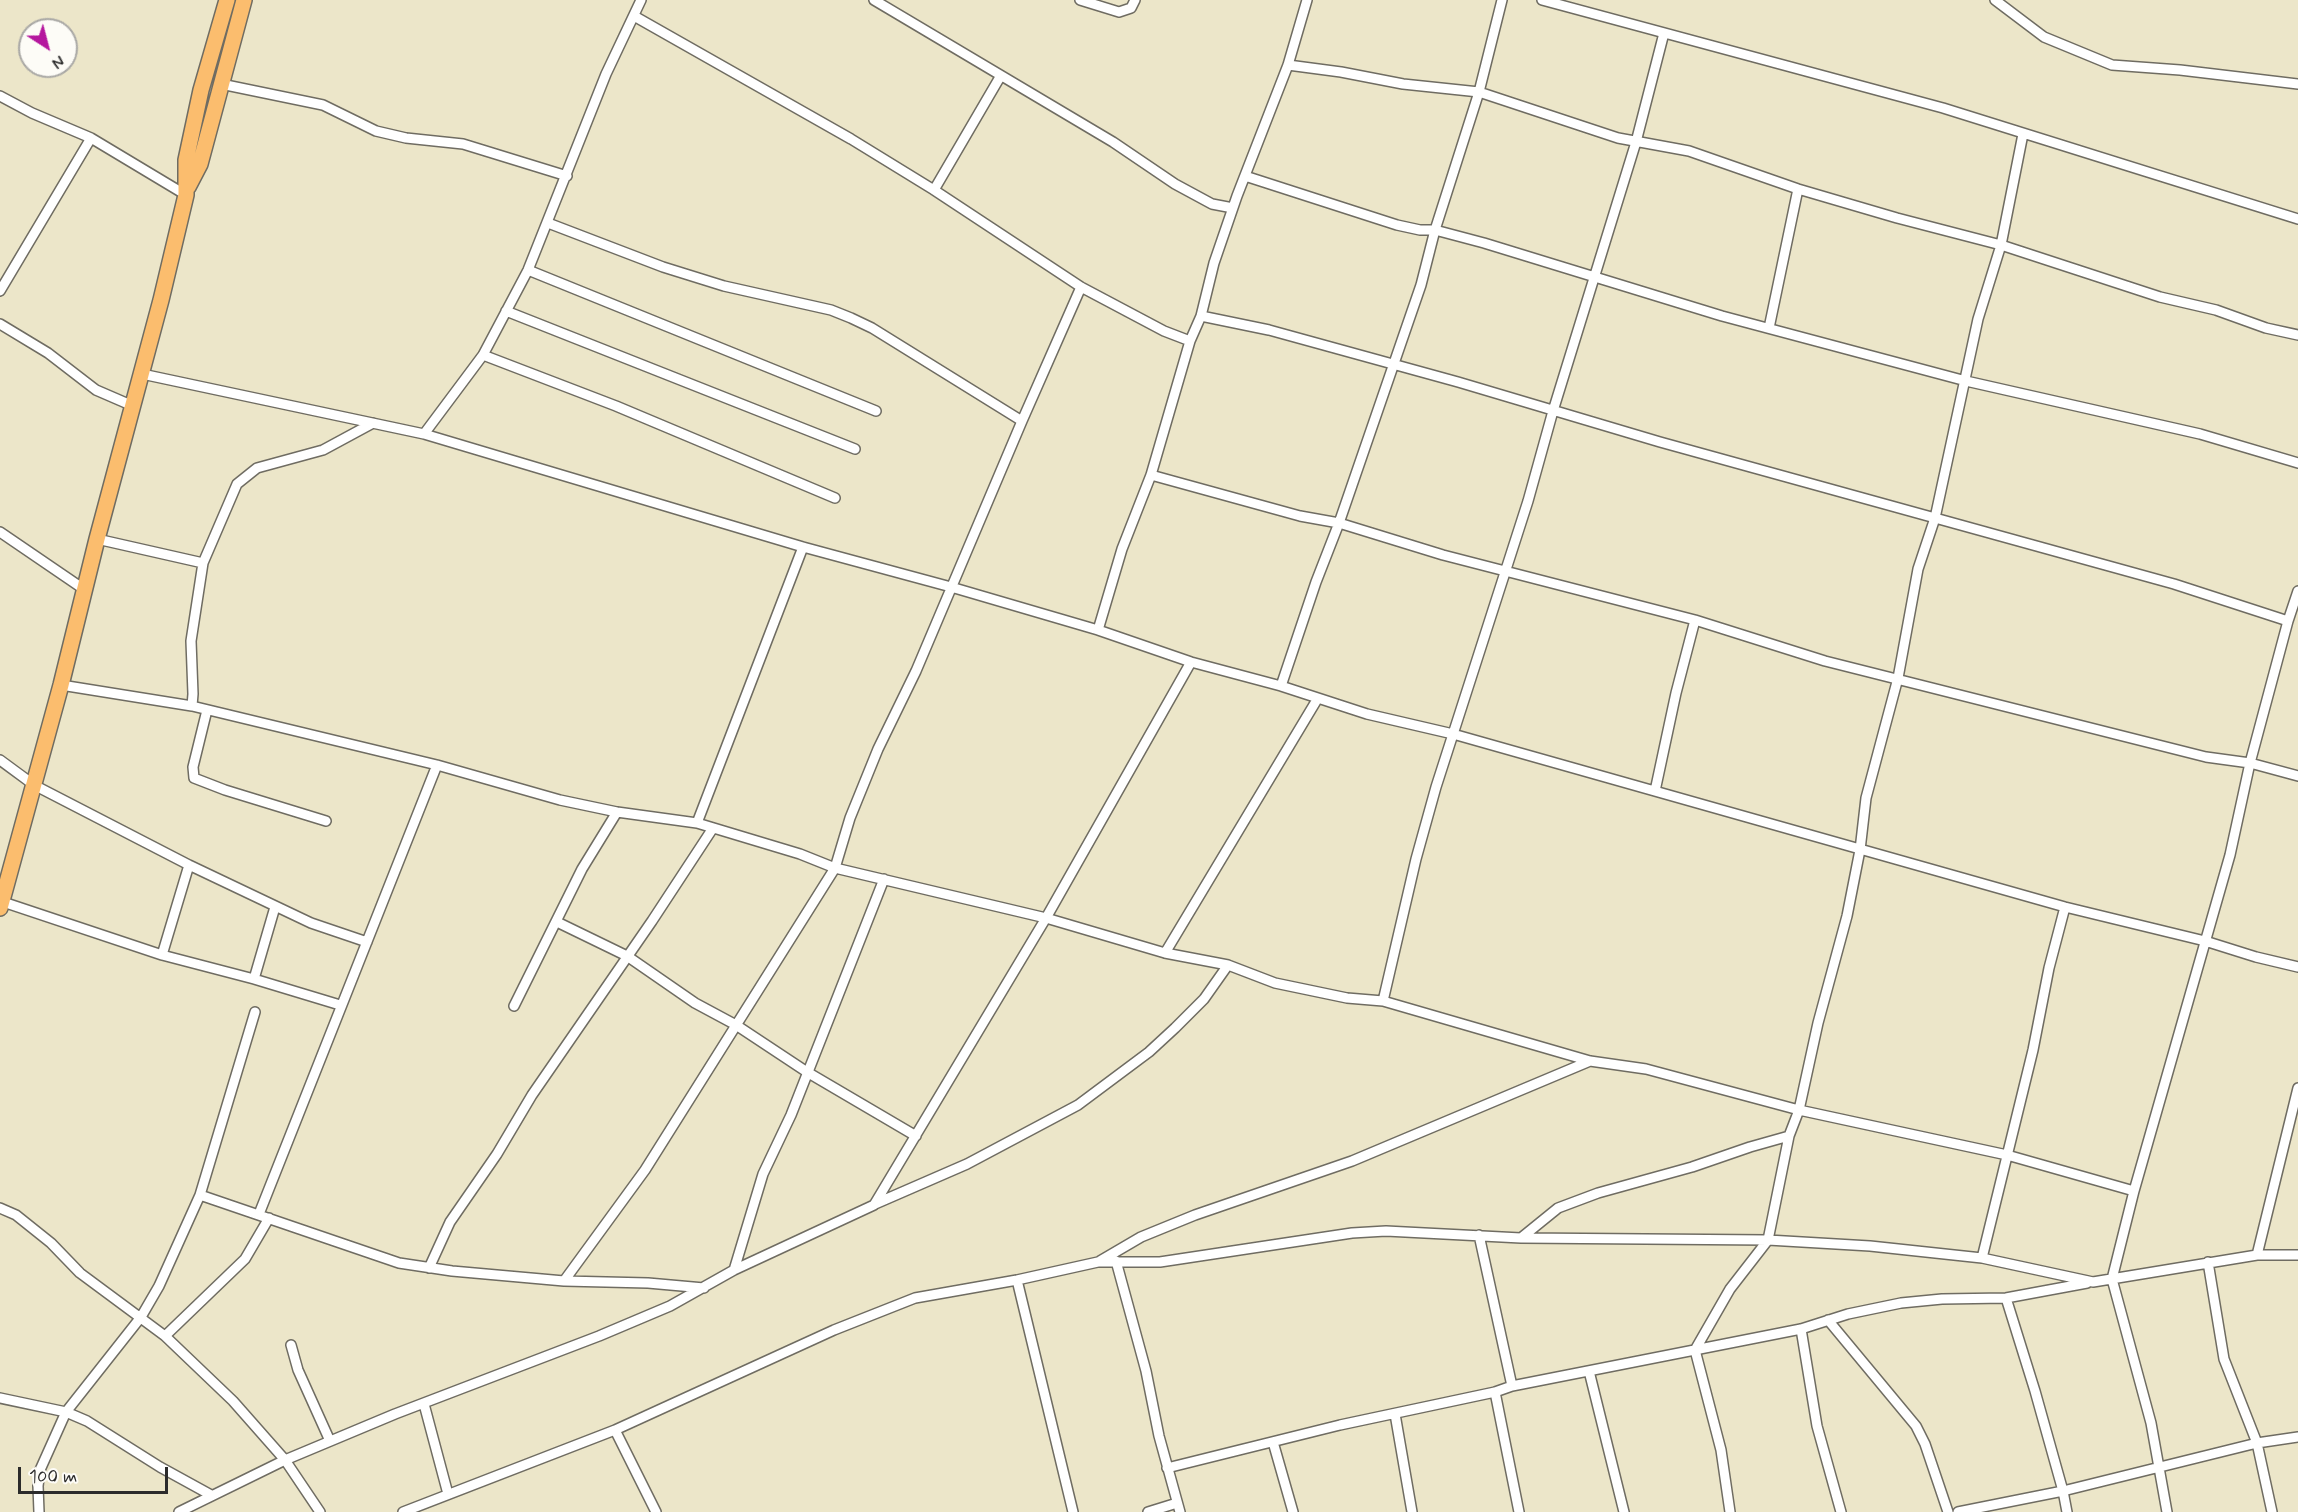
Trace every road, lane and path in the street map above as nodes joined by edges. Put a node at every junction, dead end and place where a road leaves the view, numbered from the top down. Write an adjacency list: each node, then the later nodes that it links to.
1 (227, 0): 26 (main road)
2 (244, 0): 15 (main road)
3 (641, 0): 11 (street)
4 (874, 0): 14 (street)
5 (1080, 0): 6 (street)
6 (1135, 0)
7 (1308, 0): 13 (street)
8 (1502, 0): 17 (street)
9 (1542, 0): 12 (street)
10 (1995, 0): 16 (street)
11 (634, 16): 22 (street); 25 (street)
12 (1664, 33): 19 (street); 21 (street)
13 (1288, 65): 17 (street); 23 (street)
14 (1000, 76): 25 (street); 27 (street)
15 (221, 84): 22 (street); 26 (main road)
16 (2298, 84)
17 (1479, 92): 21 (street); 30 (street)
18 (0, 96): 20 (street)
19 (2023, 134): 28 (street); 31 (street)
20 (91, 138): 26 (street); 35 (street)
21 (1636, 142): 24 (street); 33 (street)
22 (567, 176): 29 (street)
23 (1245, 176): 27 (street); 30 (street)
24 (1798, 189): 31 (street); 39 (street)
25 (934, 190): 34 (street)
26 (186, 192): 44 (main road)
27 (1233, 208): 37 (street)
28 (2298, 219)
29 (548, 223): 32 (street); 49 (street)
30 (1435, 230): 33 (street); 43 (street)
31 (2001, 244): 40 (street); 45 (street)
32 (528, 270): 36 (street); 47 (street)
33 (1593, 276): 39 (street); 48 (street)
34 (1081, 287): 41 (street); 49 (street)
35 (0, 291)
36 (506, 311): 42 (street); 52 (street)
37 (1201, 316): 41 (street); 43 (street)
38 (0, 324): 46 (street)
39 (1769, 328): 45 (street)
40 (2298, 335)
41 (1190, 341): 54 (street)
42 (483, 356): 51 (street); 55 (street)
43 (1394, 364): 48 (street); 57 (street)
44 (142, 375): 46 (main road); 50 (street)
45 (1966, 381): 53 (street); 56 (street)
46 (133, 406): 59 (main road)
47 (876, 411)
48 (1553, 411): 56 (street); 62 (street)
49 (1022, 421): 63 (street)
50 (373, 423): 51 (street); 61 (street)
51 (424, 434): 60 (street)
52 (855, 449)
53 (2298, 463)
54 (1151, 475): 57 (street); 68 (street)
55 (836, 498)
56 (1935, 518): 67 (street); 70 (street)
57 (1340, 523): 62 (street); 72 (street)
58 (0, 532): 64 (street)
59 (97, 539): 61 (street); 64 (main road)
60 (803, 547): 63 (street); 85 (street)
61 (203, 563): 74 (street)
62 (1507, 571): 66 (street); 76 (street)
63 (951, 587): 68 (street); 89 (street)
64 (85, 590): 71 (main road)
65 (2298, 591): 67 (street)
66 (1695, 620): 70 (street); 82 (street)
67 (2288, 621): 78 (street)
68 (1098, 630): 69 (street)
69 (1191, 662): 72 (street); 94 (street)
70 (1898, 678): 78 (street); 87 (street)
71 (61, 685): 74 (street); 81 (main road)
72 (1281, 686): 73 (street)
73 (1318, 698): 76 (street); 98 (street)
74 (192, 706): 75 (street)
75 (207, 711): 79 (street); 84 (street)
76 (1453, 734): 82 (street); 104 (street)
77 (0, 760): 81 (street)
78 (2250, 763): 80 (street); 96 (street)
79 (437, 765): 83 (street); 97 (street)
80 (2298, 776)
81 (34, 785): 88 (street); 91 (main road)
82 (1655, 791): 87 (street)
83 (617, 812): 85 (street); 95 (street)
84 (326, 821)
85 (697, 823): 86 (street)
86 (713, 828): 89 (street); 100 (street)
87 (1860, 850): 93 (street); 112 (street)
88 (189, 865): 92 (street); 99 (street)
89 (835, 868): 90 (street); 108 (street)
90 (884, 879): 94 (street); 110 (street)
91 (1, 904): 99 (street)
92 (275, 907): 97 (street); 103 (street)
93 (2066, 908): 96 (street); 115 (street)
94 (1046, 918): 98 (street); 113 (street)
95 (557, 922): 100 (street); 106 (street)
96 (2205, 941): 102 (street); 116 (street)
97 (367, 942): 105 (street)
98 (1165, 954): 101 (street)
99 (162, 955): 103 (street)
100 (627, 956): 108 (street); 131 (street)
101 (1228, 965): 104 (street); 118 (street)
102 (2298, 967)
103 (254, 979): 105 (street)
104 (1383, 1001): 109 (street)
105 (340, 1005): 120 (street)
106 (514, 1006)
107 (255, 1012): 117 (street)
108 (736, 1025): 110 (street); 135 (street)
109 (1590, 1060): 112 (street); 129 (street)
110 (807, 1072): 113 (street); 132 (street)
111 (2298, 1088): 125 (street)
112 (1799, 1110): 114 (street); 115 (street)
113 (916, 1136): 118 (street)
114 (1789, 1136): 123 (street); 124 (street)
115 (2007, 1155): 116 (street); 127 (street)
116 (2134, 1191): 133 (street)
117 (200, 1195): 120 (street); 139 (street)
118 (874, 1205): 132 (street)
119 (0, 1208): 139 (street)
120 (259, 1214): 121 (street)
121 (269, 1218): 131 (street); 142 (street)
122 (1479, 1235): 123 (street); 128 (street); 146 (street)
123 (1521, 1238): 124 (street)
124 (1768, 1240): 127 (street); 144 (street)
125 (2257, 1255): 126 (street); 130 (street)
126 (2298, 1255)
127 (1982, 1258): 136 (street)
128 (1116, 1261): 129 (street); 159 (street)
129 (1098, 1262): 134 (street)
130 (2208, 1262): 133 (street); 156 (street)
131 (429, 1268): 135 (street)
132 (735, 1270): 137 (street)
133 (2112, 1279): 136 (street); 158 (street)
134 (1017, 1280): 152 (street); 169 (street)
135 (564, 1281): 137 (street)
136 (2093, 1282): 138 (street)
137 (704, 1288): 149 (street)
138 (2006, 1298): 140 (street); 160 (street)
139 (141, 1317): 142 (street); 150 (street)
140 (1828, 1320): 141 (street); 177 (street)
141 (1801, 1329): 144 (street); 176 (street)
142 (165, 1336): 157 (street)
143 (291, 1345): 154 (street)
144 (1695, 1350): 145 (street); 175 (street)
145 (1589, 1371): 146 (street); 174 (street)
146 (1512, 1386): 147 (street)
147 (1495, 1392): 151 (street); 173 (street)
148 (0, 1398): 150 (street)
149 (424, 1404): 154 (street); 162 (street)
150 (66, 1413): 161 (street); 164 (street)
151 (1395, 1414): 155 (street); 172 (street)
152 (615, 1430): 162 (street); 168 (street)
153 (2298, 1437): 156 (street)
154 (330, 1441): 157 (street)
155 (1273, 1442): 159 (street); 171 (street)
156 (2257, 1443): 158 (street); 181 (street)
157 (285, 1460): 161 (street); 166 (street)
158 (2159, 1467): 160 (street); 180 (street)
159 (1167, 1468): 163 (street)
160 (2063, 1491): 178 (street); 179 (street)
161 (211, 1494): 165 (street)
162 (448, 1494): 167 (street)
163 (1178, 1508): 170 (street)
164 (39, 1512)
165 (179, 1512)
166 (320, 1512)
167 (404, 1512)
168 (656, 1512)
169 (1073, 1512)
170 (1148, 1512)
171 (1293, 1512)
172 (1412, 1512)
173 (1519, 1512)
174 (1624, 1512)
175 (1730, 1512)
176 (1841, 1512)
177 (1948, 1512)
178 (1958, 1512)
179 (2067, 1512)
180 (2167, 1512)
181 (2272, 1512)

